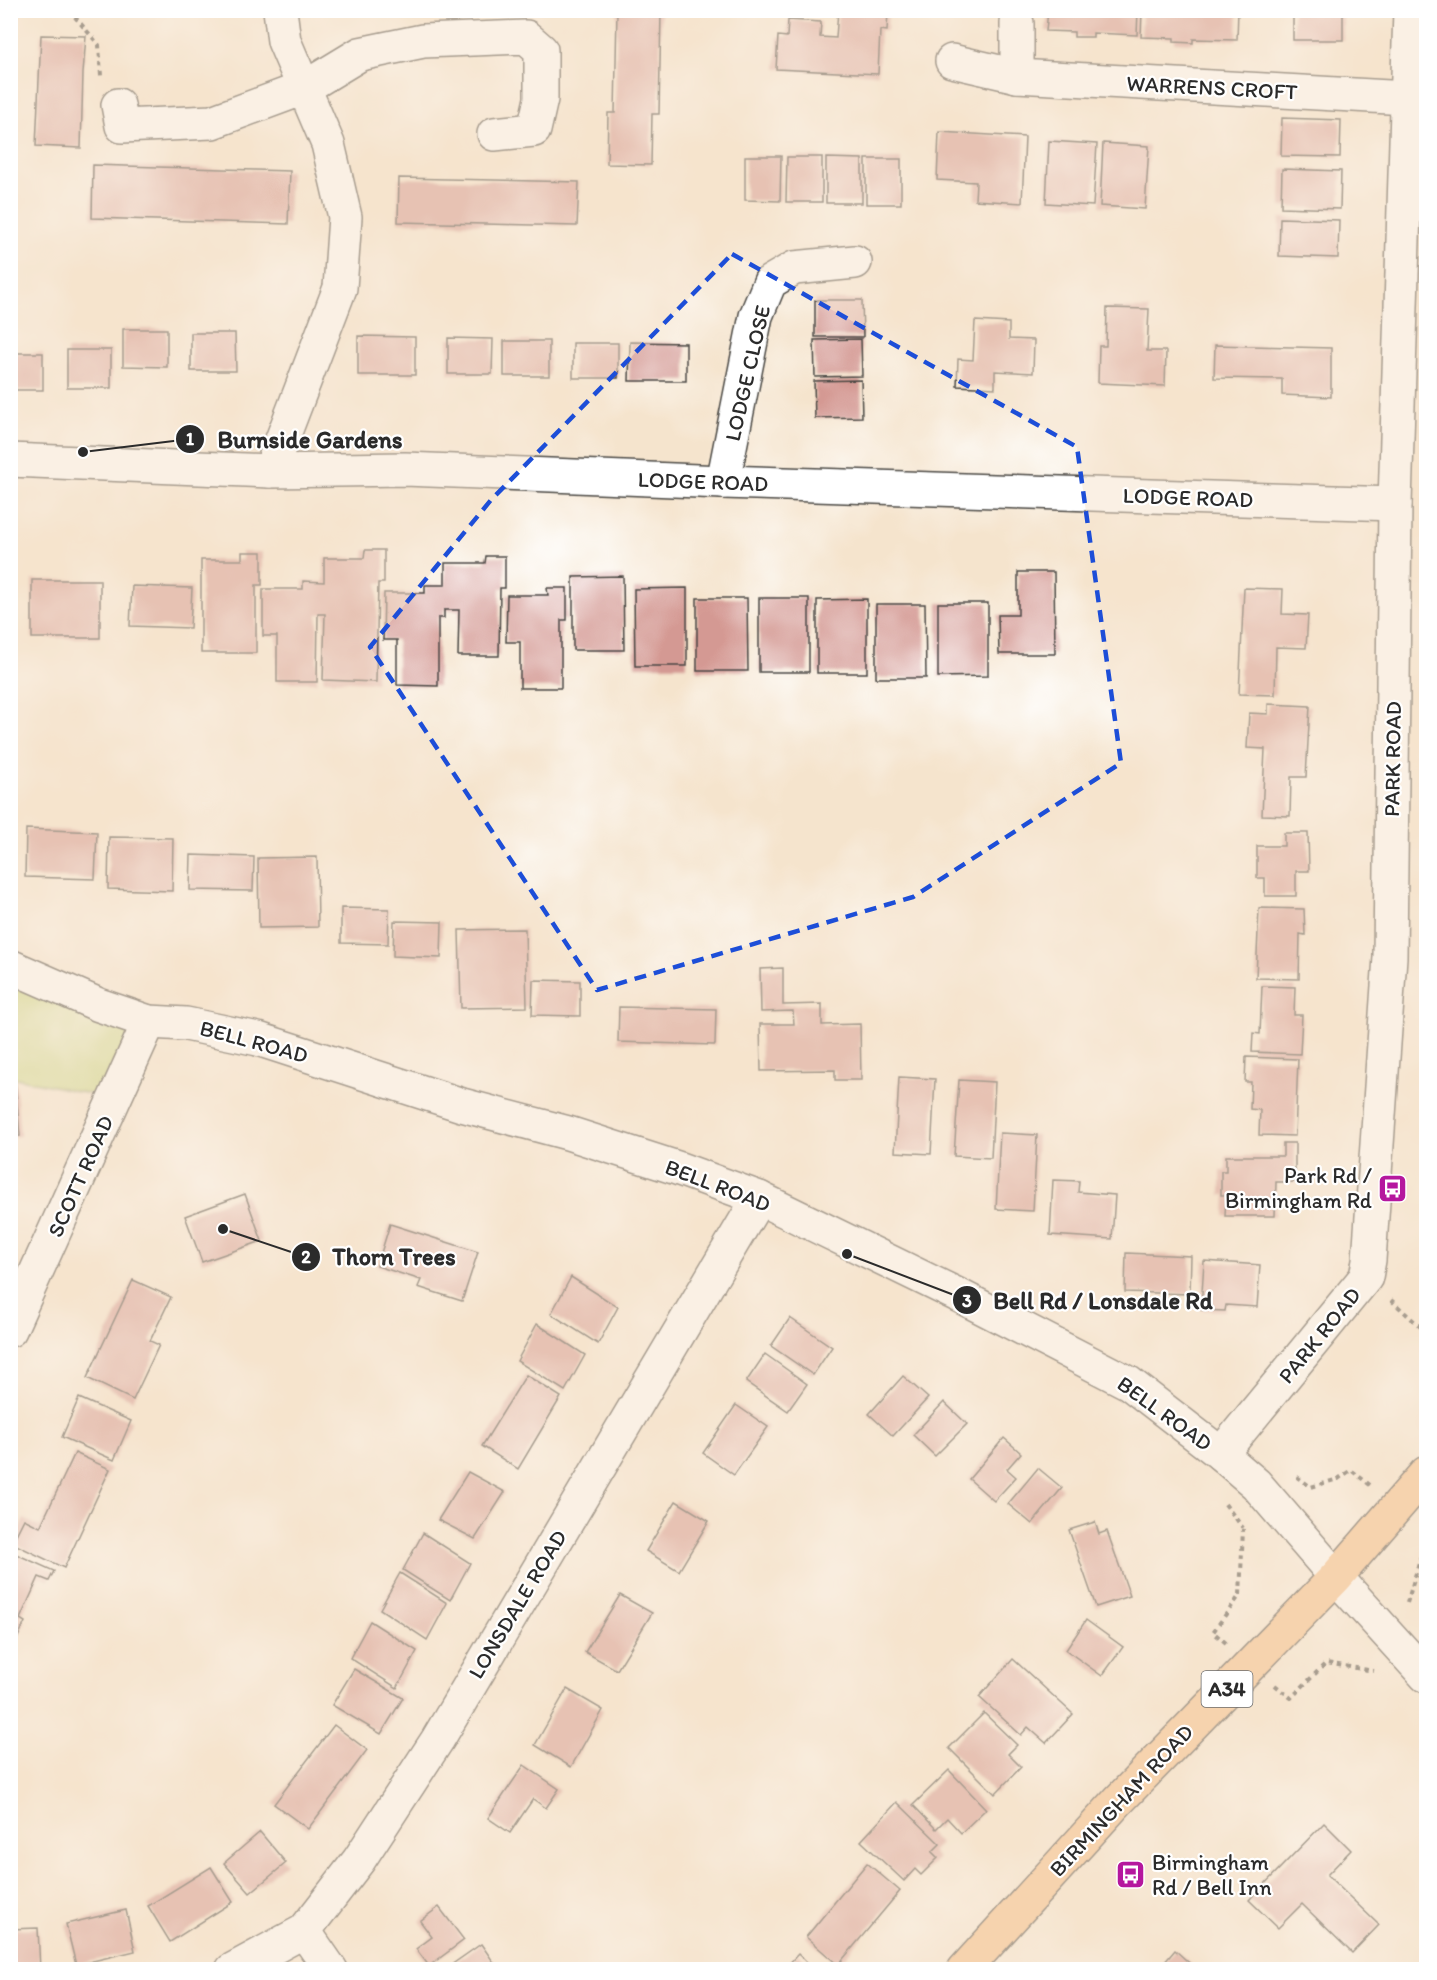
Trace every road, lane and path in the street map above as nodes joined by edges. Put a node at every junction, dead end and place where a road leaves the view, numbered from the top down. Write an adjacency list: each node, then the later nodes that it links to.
1 (69, 10): 9 (path)
2 (280, 10): 7 (street)
3 (1410, 10): 8 (street, PARK ROAD)
4 (1017, 23): 6 (street)
5 (952, 61): 6 (street, WARRENS CROFT)
6 (1017, 76): 8 (street, WARRENS CROFT)
7 (304, 88): 9 (street); 10 (street); 13 (street)
8 (1407, 98): 15 (street, PARK ROAD)
9 (118, 105)
10 (494, 134)
11 (855, 262): 14 (street, LODGE CLOSE)
12 (10, 460): 13 (street, LODGE ROAD)
13 (270, 471): 14 (street, LODGE ROAD)
14 (723, 482): 15 (street, LODGE ROAD)
15 (1395, 504): 19 (street, PARK ROAD)
16 (10, 966): 17 (street, BELL ROAD)
17 (149, 1022): 18 (street, BELL ROAD); 20 (street, SCOTT ROAD)
18 (759, 1198): 22 (street, BELL ROAD); 30 (street, LONSDALE ROAD)
19 (1366, 1277): 21 (path); 22 (street, PARK ROAD)
20 (10, 1330)
21 (1426, 1332)
22 (1221, 1454): 24 (street, BELL ROAD)
23 (1426, 1473): 25 (highway, BIRMINGHAM ROAD / A34)
24 (1247, 1476): 25 (path); 27 (street, BELL ROAD)
25 (1397, 1507): 27 (highway, BIRMINGHAM ROAD / A34)
26 (1426, 1548): 28 (path)
27 (1336, 1578): 29 (street, BELL ROAD); 33 (highway, BIRMINGHAM ROAD / A34)
28 (1413, 1611)
29 (1426, 1676)
30 (304, 1931): 31 (street, LONSDALE ROAD); 32 (street)
31 (232, 1970)
32 (331, 1970)
33 (964, 1970)

